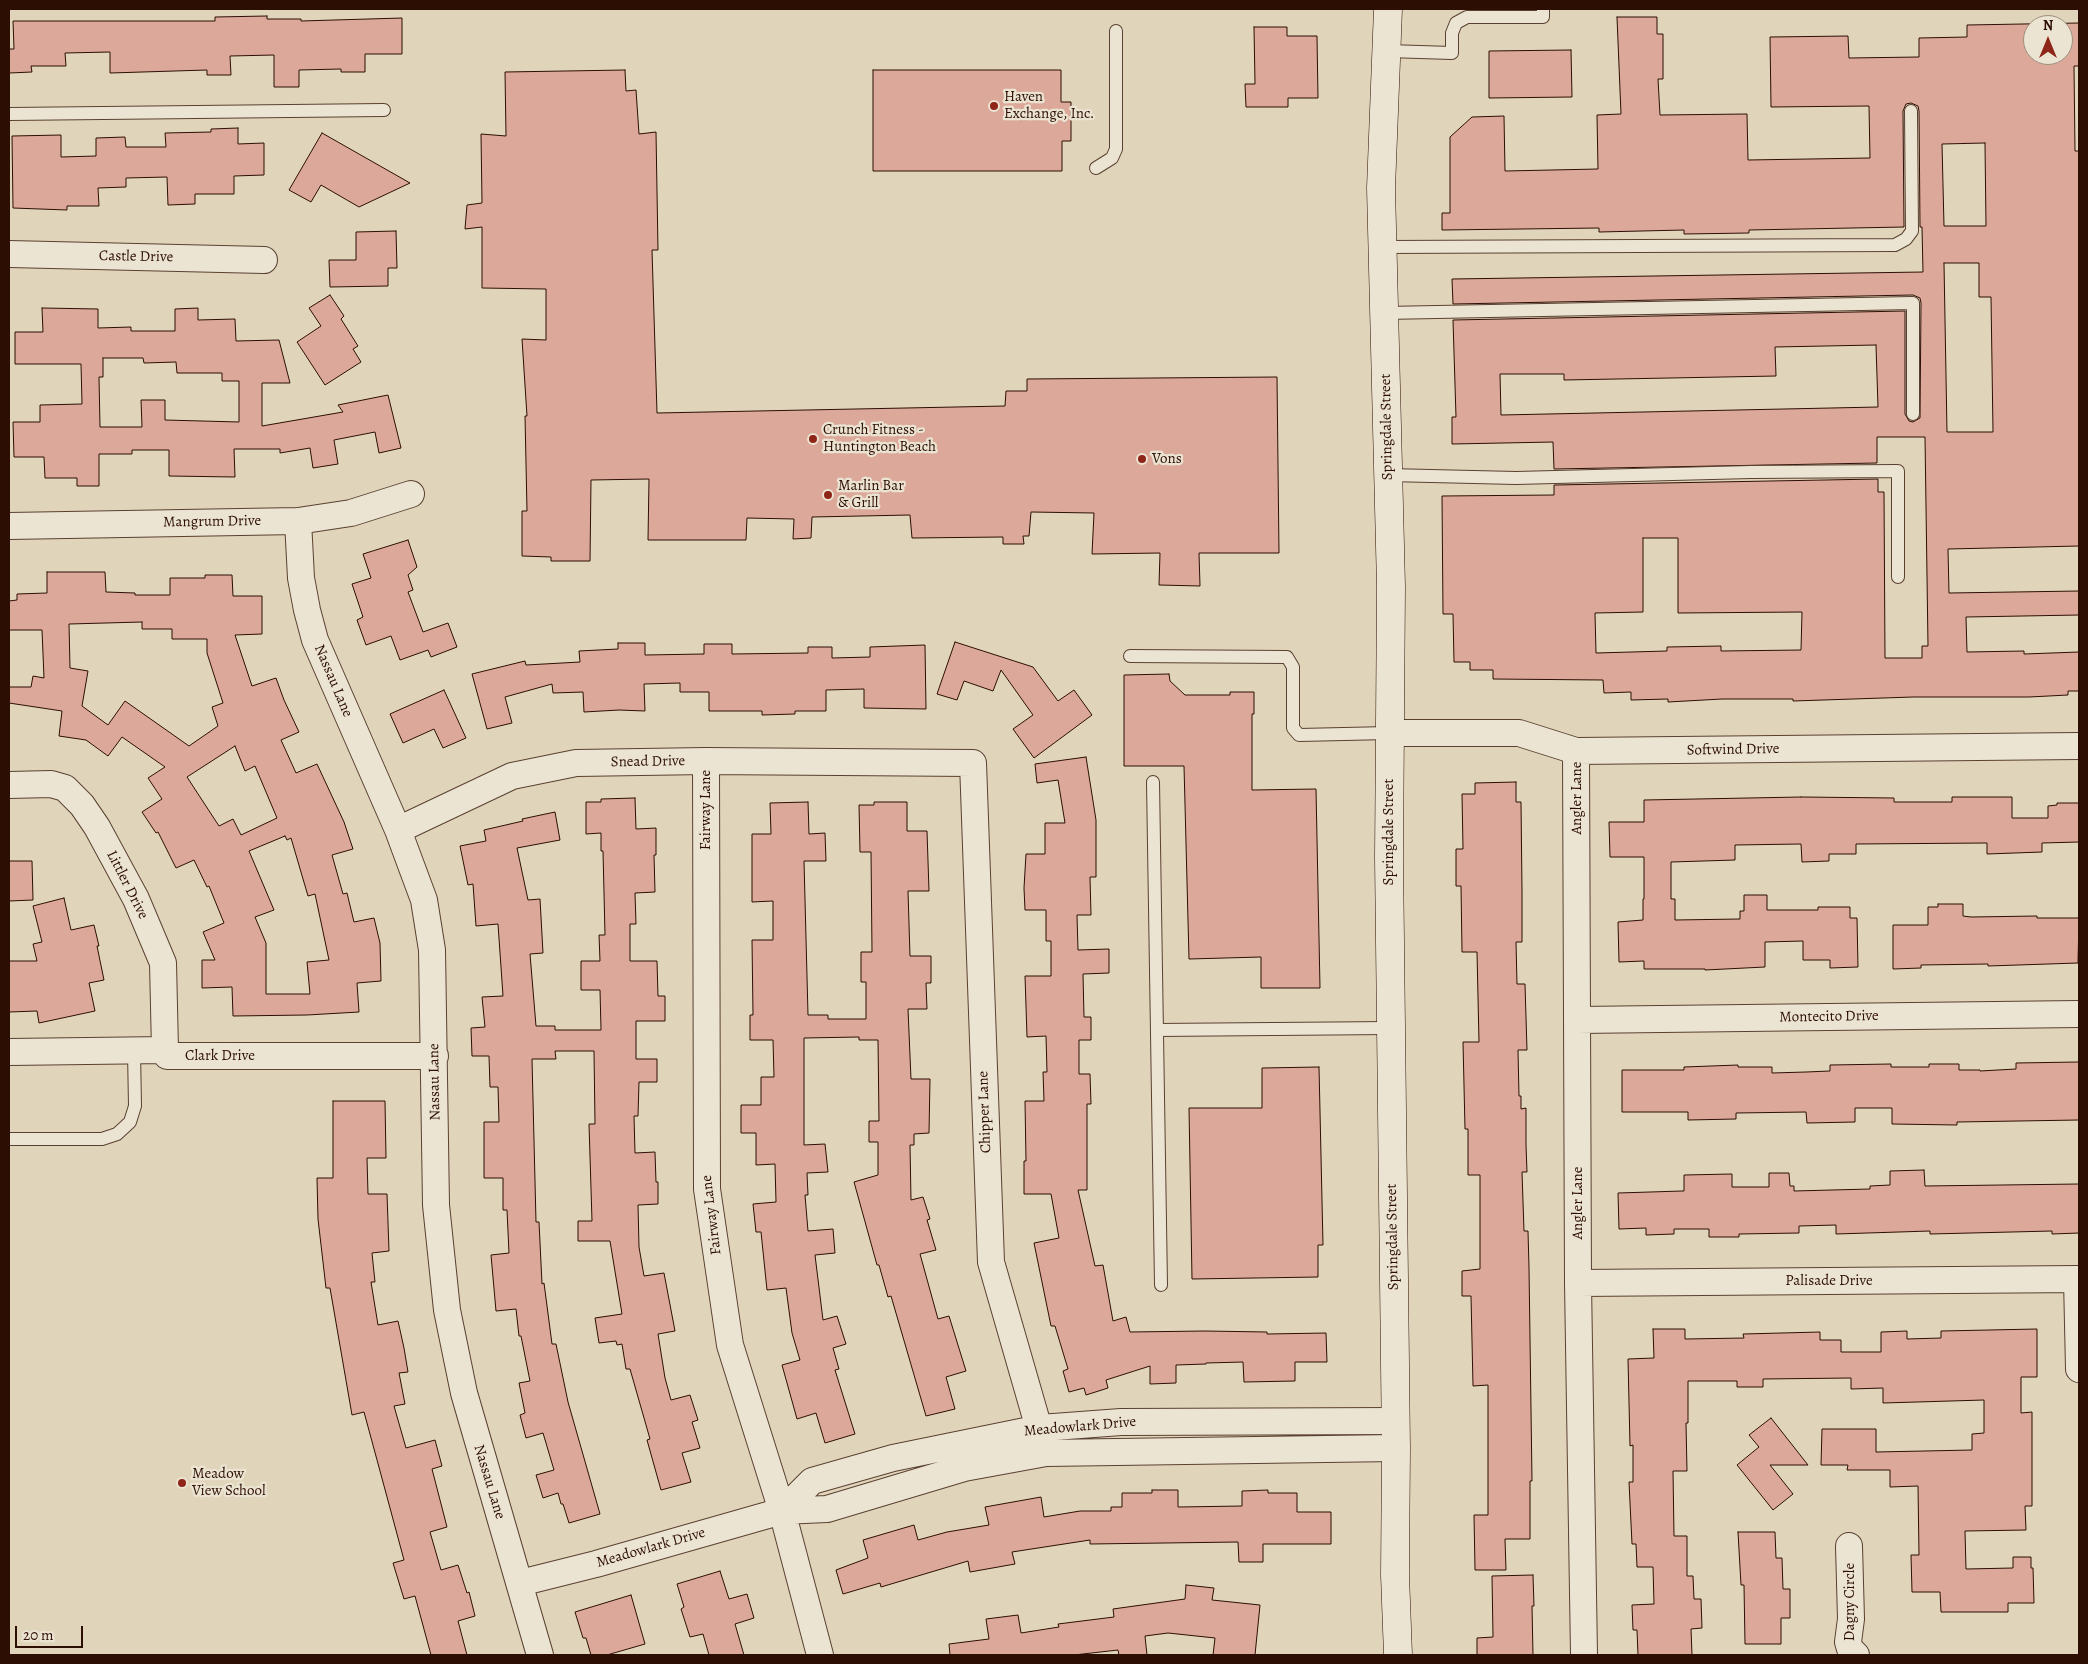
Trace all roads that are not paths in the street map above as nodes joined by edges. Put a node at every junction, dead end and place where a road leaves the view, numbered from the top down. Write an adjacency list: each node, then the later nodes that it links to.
1 (1388, 9): 4 (main road, Springdale Street)
2 (1543, 9): 4 (lane)
3 (1116, 31): 8 (lane)
4 (1387, 51): 9 (main road, Springdale Street)
5 (384, 110): 7 (lane)
6 (1911, 111): 9 (lane)
7 (9, 114)
8 (1096, 168)
9 (1382, 247): 12 (main road, Springdale Street)
10 (9, 254): 11 (street, Castle Drive)
11 (264, 260)
12 (1384, 313): 13 (lane); 14 (main road, Springdale Street)
13 (1913, 414)
14 (1388, 475): 18 (lane); 20 (main road, Springdale Street)
15 (411, 494): 16 (street, Mangrum Drive)
16 (298, 521): 17 (street, Mangrum Drive); 27 (street, Nassau Lane)
17 (9, 526)
18 (1898, 576)
19 (1130, 656): 20 (lane)
20 (1389, 733): 22 (street, Softwind Drive); 30 (main road, Springdale Street)
21 (2079, 746): 22 (street, Softwind Drive)
22 (1576, 751): 29 (street, Angler Lane)
23 (706, 761): 24 (street, Snead Drive); 27 (street, Snead Drive); 45 (street, Fairway Lane)
24 (973, 763): 42 (street, Chipper Lane)
25 (1153, 782): 31 (lane)
26 (9, 785): 32 (street, Littler Drive)
27 (398, 830): 35 (street, Nassau Lane)
28 (2079, 1014): 29 (street, Montecito Drive)
29 (1578, 1020): 38 (street, Angler Lane)
30 (1390, 1028): 31 (lane); 41 (main road, Springdale Street)
31 (1157, 1030): 39 (lane)
32 (166, 1050): 33 (street, Clark Drive); 35 (street, Clark Drive)
33 (134, 1051): 34 (street, Clark Drive); 36 (lane)
34 (9, 1052)
35 (435, 1056): 47 (street, Nassau Lane)
36 (9, 1139)
37 (2078, 1279): 38 (street, Palisade Drive); 40 (street)
38 (1578, 1283): 51 (street, Angler Lane)
39 (1161, 1285)
40 (2079, 1369)
41 (1395, 1420): 42 (street, Meadowlark Drive); 43 (main road, Springdale Street)
42 (1040, 1428): 44 (street, Chipper Lane); 45 (street, Meadowlark Drive)
43 (1396, 1448): 44 (street, Meadowlark Drive); 50 (main road, Springdale Street)
44 (1046, 1453): 45 (street, Meadowlark Drive)
45 (782, 1511): 47 (street, Meadowlark Drive); 49 (street, Fairway Lane)
46 (1849, 1546): 52 (street, Dagny Circle)
47 (520, 1583): 48 (street, Nassau Lane)
48 (540, 1655)
49 (820, 1655)
50 (1398, 1655)
51 (1584, 1655)
52 (1856, 1655)

